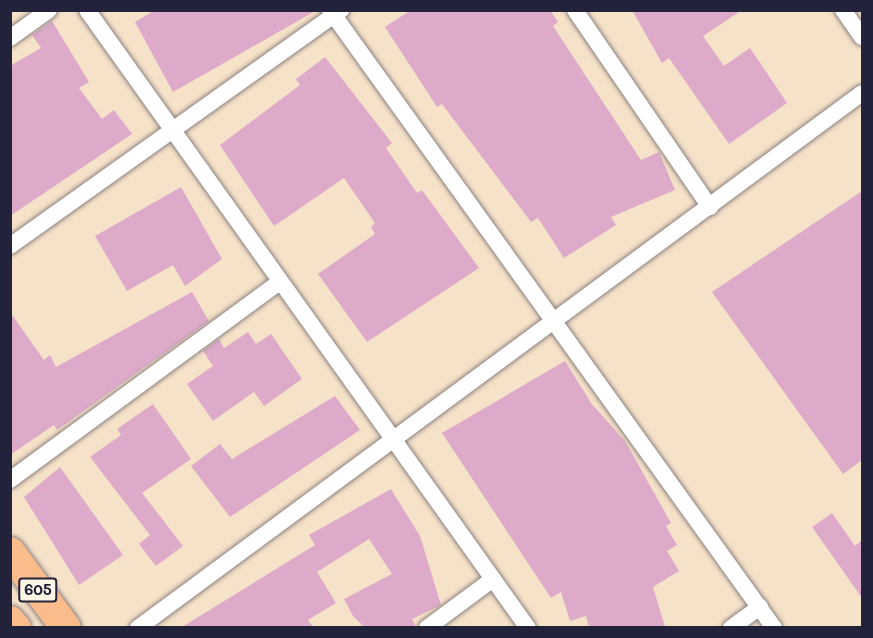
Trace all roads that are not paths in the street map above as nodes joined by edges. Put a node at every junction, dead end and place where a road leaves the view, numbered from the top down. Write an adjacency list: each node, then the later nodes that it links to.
1 (49, 10): 7 (street)
2 (87, 10): 9 (street)
3 (575, 10): 10 (street)
4 (843, 10): 6 (street)
5 (335, 12): 9 (street); 13 (street)
6 (862, 37)
7 (10, 38)
8 (862, 93): 10 (street)
9 (170, 132): 11 (street); 12 (street)
10 (710, 207): 13 (street)
11 (10, 246)
12 (278, 283): 14 (street); 15 (street)
13 (557, 321): 14 (street); 18 (street)
14 (394, 443): 17 (street); 22 (street)
15 (10, 480)
16 (10, 552): 21 (highway, 605)
17 (493, 579): 23 (street); 24 (street)
18 (759, 607): 25 (street); 26 (street)
19 (10, 621): 20 (highway, 605)
20 (16, 627)
21 (66, 627)
22 (138, 627)
23 (427, 627)
24 (528, 627)
25 (731, 627)
26 (774, 627)

